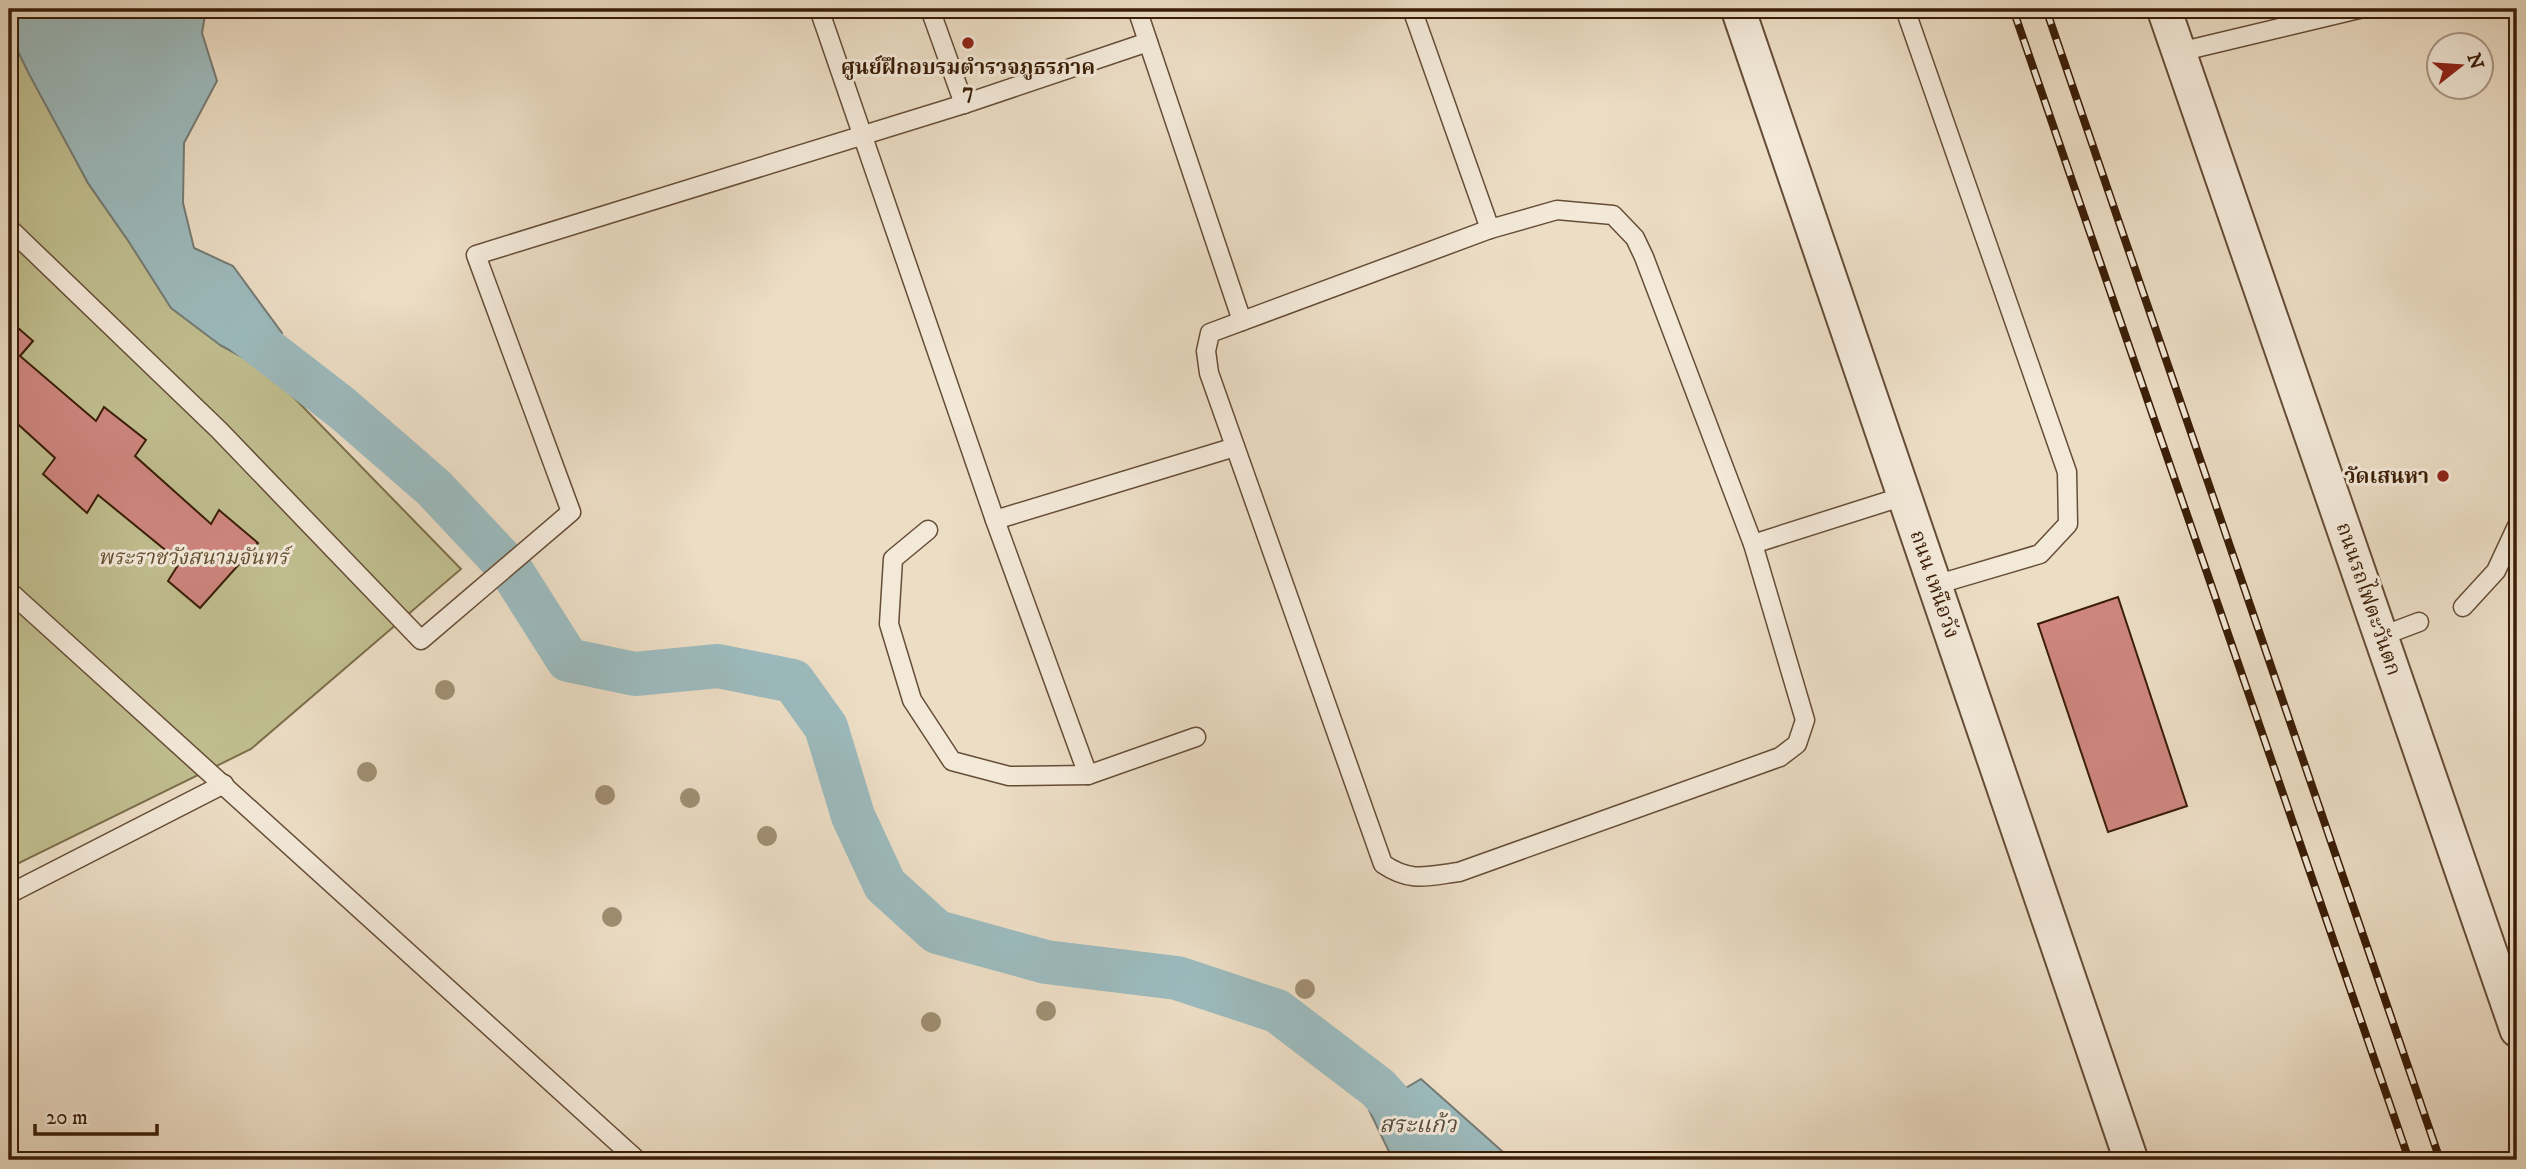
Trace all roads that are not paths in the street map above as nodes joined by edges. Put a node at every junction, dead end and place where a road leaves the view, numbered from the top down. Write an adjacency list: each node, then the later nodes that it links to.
1 (819, 9): 12 (lane)
2 (930, 9): 11 (lane)
3 (1137, 9): 9 (lane)
4 (1412, 9): 14 (lane)
5 (1738, 9): 17 (street, ถนน เหนือวัง)
6 (1905, 9): 22 (lane)
7 (2164, 9): 10 (street, ถนนรถไฟตะวันตก)
8 (2359, 9): 10 (lane)
9 (1148, 42): 11 (lane); 15 (lane)
10 (2179, 52): 26 (street, ถนนรถไฟตะวันตก)
11 (964, 104): 12 (lane)
12 (862, 135): 13 (lane); 18 (lane)
13 (9, 228)
14 (1490, 229): 15 (lane); 21 (lane)
15 (1242, 321): 16 (lane)
16 (1235, 447): 18 (lane); 21 (lane)
17 (1904, 496): 21 (lane); 22 (street, ถนน เหนือวัง)
18 (995, 520): 28 (lane)
19 (2517, 526): 24 (lane)
20 (929, 530): 28 (lane)
21 (1753, 544)
22 (1935, 585): 33 (street, ถนน เหนือวัง)
23 (9, 591): 29 (lane)
24 (2463, 607)
25 (2419, 622): 26 (lane)
26 (2382, 636): 31 (street, ถนนรถไฟตะวันตก)
27 (1196, 737): 28 (lane)
28 (1088, 775)
29 (224, 784): 30 (lane); 32 (lane)
30 (9, 894)
31 (2517, 1030)
32 (637, 1160)
33 (2131, 1160)

